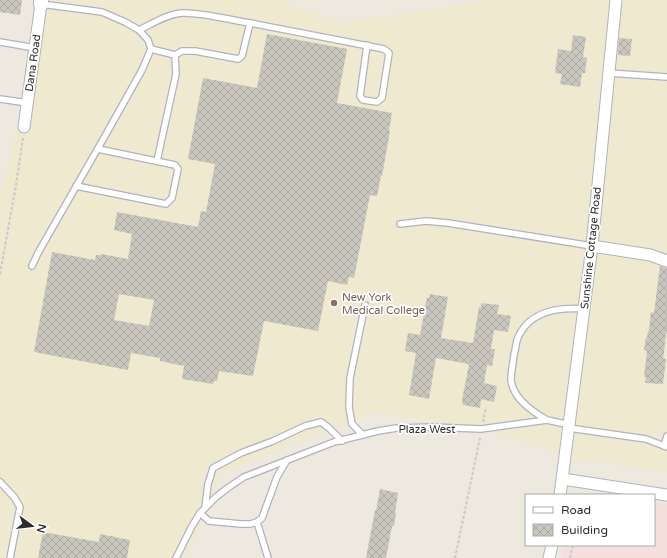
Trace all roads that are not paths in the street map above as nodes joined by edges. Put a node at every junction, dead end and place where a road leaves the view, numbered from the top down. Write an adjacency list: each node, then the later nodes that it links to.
1 (616, 0): 10 (street, Sunshine Cottage Road)
2 (41, 2): 4 (lane); 7 (street, Dana Road)
3 (250, 23): 4 (lane); 6 (lane); 9 (lane)
4 (139, 30): 8 (lane)
5 (0, 42): 7 (lane)
6 (367, 45): 6 (lane)
7 (35, 48): 13 (street, Dana Road)
8 (151, 49): 9 (lane); 15 (lane)
9 (175, 55): 16 (lane)
10 (609, 73): 11 (lane); 19 (street, Sunshine Cottage Road)
11 (667, 77)
12 (0, 99): 13 (lane)
13 (28, 103): 14 (street, Dana Road)
14 (24, 127)
15 (98, 149): 16 (lane); 17 (lane)
16 (157, 161): 17 (lane)
17 (76, 186): 21 (lane)
18 (400, 224): 19 (lane)
19 (592, 246): 20 (street); 23 (street, Sunshine Cottage Road)
20 (667, 261)
21 (32, 266)
22 (365, 305): 26 (lane)
23 (585, 309): 24 (lane); 25 (street, Sunshine Cottage Road)
24 (547, 420): 25 (lane, Plaza West); 26 (lane, Plaza West)
25 (570, 426): 29 (lane, Plaza West); 31 (street, Sunshine Cottage Road)
26 (363, 436): 28 (lane, Plaza West)
27 (667, 436): 29 (lane)
28 (342, 440): 30 (lane, Plaza West); 35 (lane)
29 (665, 447)
30 (287, 460): 35 (lane, Plaza West); 37 (lane)
31 (563, 479): 33 (street, Sunshine Cottage Road); 34 (street)
32 (0, 482): 39 (lane)
33 (560, 494)
34 (667, 495)
35 (205, 508): 36 (lane, Plaza West)
36 (200, 513): 37 (lane); 40 (lane, Plaza West)
37 (257, 522): 41 (lane)
38 (552, 546): 42 (street)
39 (10, 558)
40 (176, 558)
41 (268, 558)
42 (550, 558)

